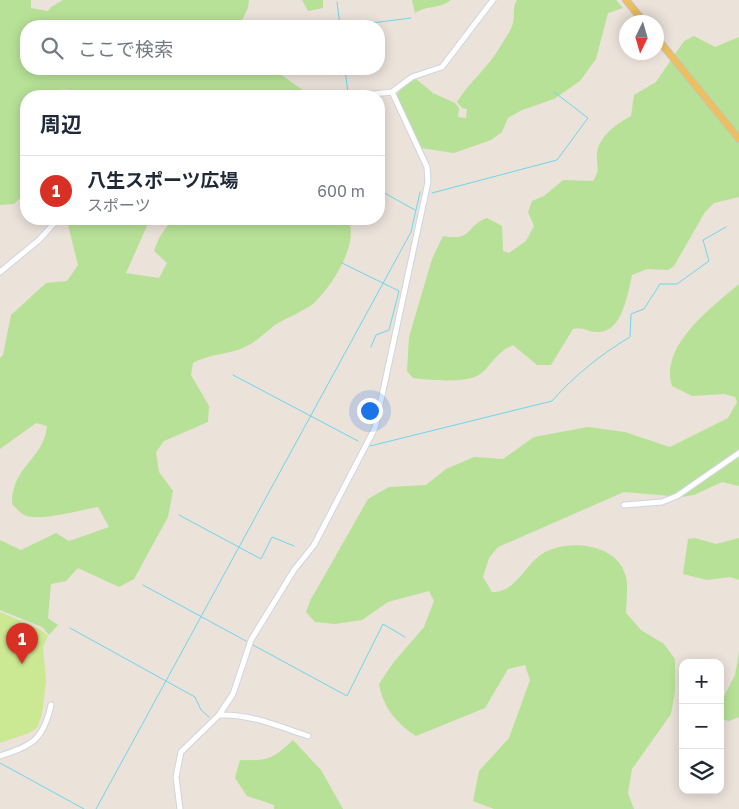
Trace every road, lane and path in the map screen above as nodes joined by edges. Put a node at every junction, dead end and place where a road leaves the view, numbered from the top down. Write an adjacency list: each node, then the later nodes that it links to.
1 (493, 0): 5 (street)
2 (626, 0): 3 (main road)
3 (638, 15)
4 (664, 47): 7 (main road)
5 (392, 92): 6 (street); 13 (street)
6 (385, 93)
7 (739, 139)
8 (53, 225): 9 (street)
9 (0, 272)
10 (739, 453): 11 (street)
11 (624, 505)
12 (51, 705): 15 (street)
13 (219, 715): 14 (street); 16 (street)
14 (308, 736)
15 (0, 756)
16 (180, 809)

